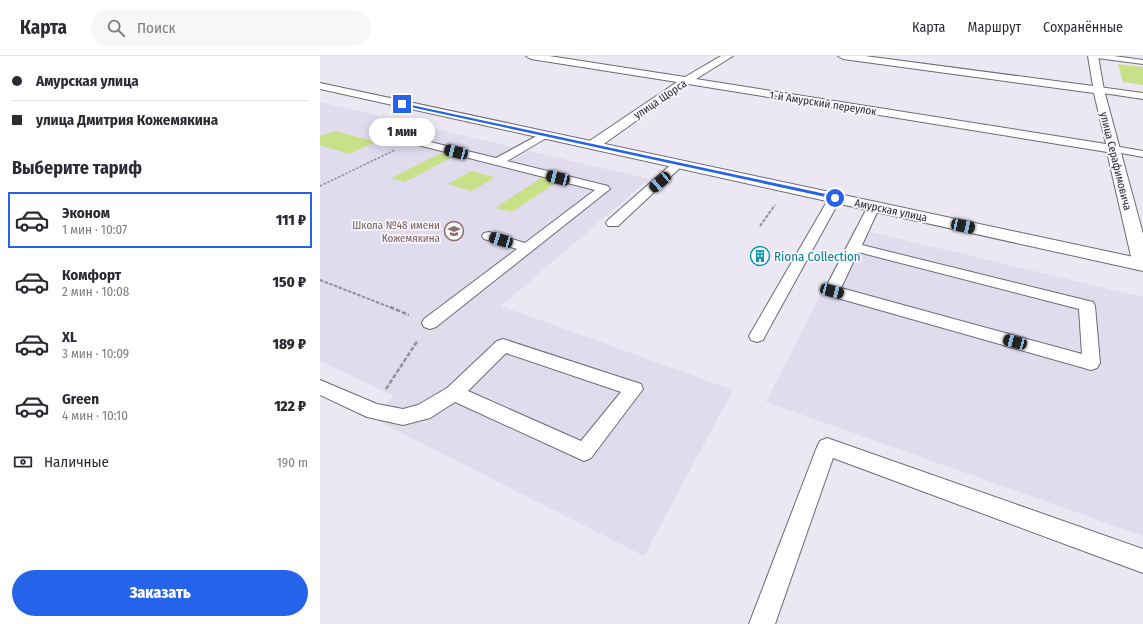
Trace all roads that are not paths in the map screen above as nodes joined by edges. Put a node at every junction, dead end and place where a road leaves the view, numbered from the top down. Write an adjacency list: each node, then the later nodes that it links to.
1 (531, 56): 7 (street, 1-й Амурский переулок)
2 (728, 56): 7 (street, улица Щорса)
3 (843, 56): 9 (street)
4 (1093, 56): 9 (street, улица Серафимовича)
5 (1097, 56): 6 (lane)
6 (1143, 62)
7 (686, 81): 13 (street, улица Щорса); 14 (street, 1-й Амурский переулок)
8 (320, 86): 11 (street, Амурская улица)
9 (1099, 90): 10 (lane); 14 (street, улица Серафимовича)
10 (1143, 96)
11 (544, 135): 13 (street, Амурская улица); 16 (lane)
12 (414, 141): 16 (lane)
13 (593, 145): 17 (street, Амурская улица)
14 (1114, 149): 15 (lane); 24 (street, улица Серафимовича)
15 (1143, 154)
16 (498, 162): 23 (lane)
17 (678, 164): 18 (street, Амурская улица); 20 (lane)
18 (835, 198): 19 (street, Амурская улица); 26 (lane)
19 (874, 206): 22 (lane); 24 (street, Амурская улица)
20 (613, 223)
21 (489, 236): 23 (lane)
22 (854, 247): 22 (lane)
23 (527, 248): 25 (lane)
24 (1142, 265)
25 (430, 323)
26 (757, 336)
27 (320, 387): 28 (lane)
28 (454, 393): 28 (lane)
29 (1143, 561): 30 (lane)
30 (762, 624)

